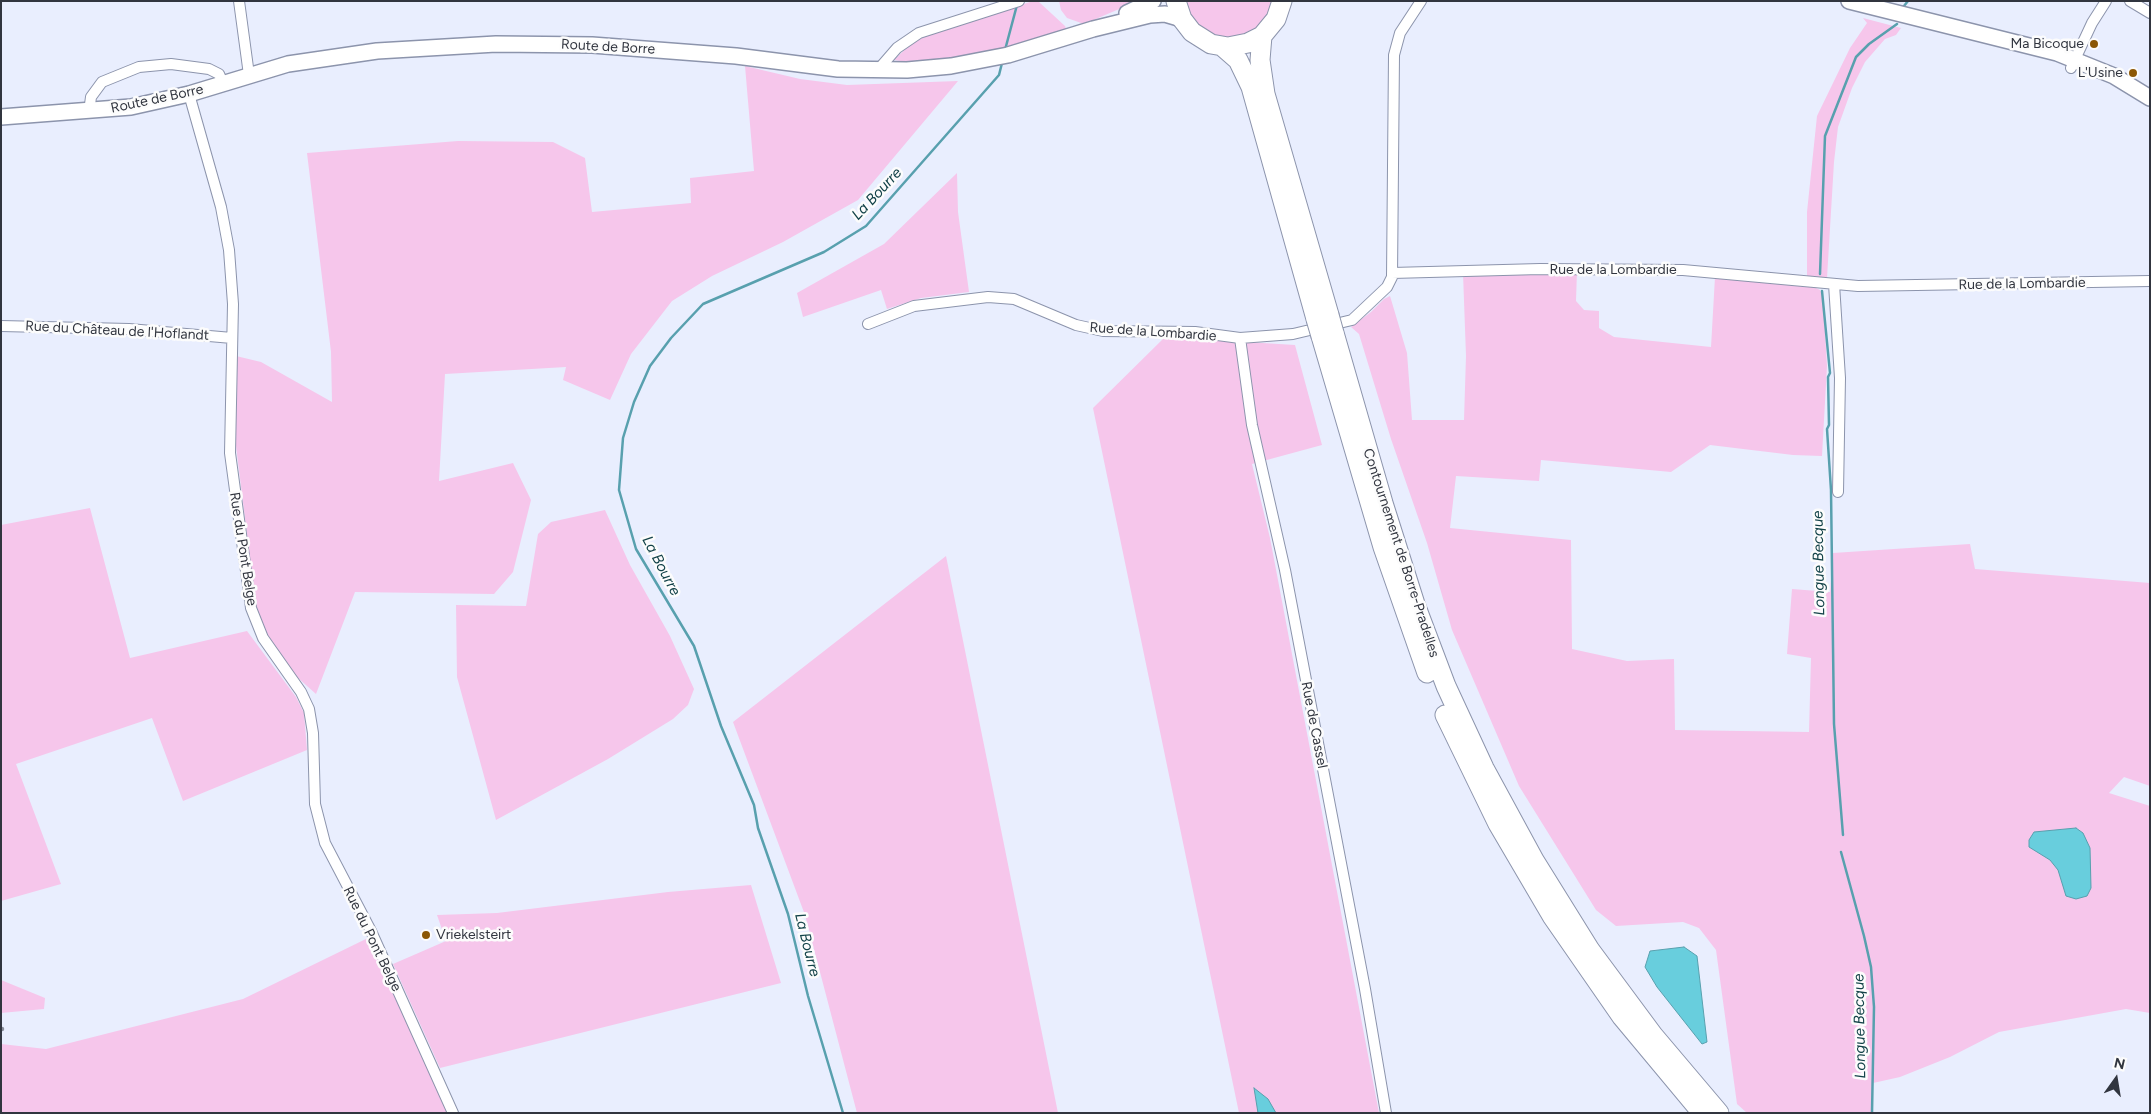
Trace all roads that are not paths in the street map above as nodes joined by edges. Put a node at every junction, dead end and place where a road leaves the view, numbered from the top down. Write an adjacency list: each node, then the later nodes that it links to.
1 (239, 1): 16 (street)
2 (1153, 1): 11 (main road)
3 (1422, 1): 22 (street, Rue de la Lombardie)
4 (1849, 1): 14 (main road)
5 (2106, 1): 14 (street)
6 (2130, 1): 10 (street)
7 (1015, 2): 15 (street)
8 (1282, 2): 12 (highway)
9 (1179, 10): 11 (main road); 13 (highway)
10 (2150, 13)
11 (1093, 29): 15 (main road, Route de Borre)
12 (1262, 36): 13 (highway); 27 (highway)
13 (1222, 46): 27 (highway)
14 (2072, 63): 19 (main road)
15 (877, 71): 16 (main road, Route de Borre)
16 (250, 75): 17 (main road, Route de Borre)
17 (223, 83): 18 (main road, Route de Borre); 20 (street, Route de Borre)
18 (188, 94): 20 (main road, Route de Borre); 28 (street, Rue du Pont Belge)
19 (2150, 100)
20 (89, 112): 21 (main road, Route de Borre)
21 (1, 117)
22 (1392, 273): 24 (street, Rue de la Lombardie); 29 (street, Rue de la Lombardie)
23 (2150, 280): 24 (street, Rue de la Lombardie)
24 (1834, 284): 30 (street)
25 (868, 324): 29 (street, Rue de la Lombardie)
26 (1, 326): 28 (street, Rue du Château de l'Hoflandt)
27 (1325, 326): 33 (highway); 34 (highway, Contournement de Borre-Pradelles)
28 (232, 338): 31 (street, Rue du Pont Belge)
29 (1240, 338): 32 (street, Rue de Cassel)
30 (1838, 492)
31 (453, 1113)
32 (1386, 1113)
33 (1702, 1113)
34 (1719, 1113)

